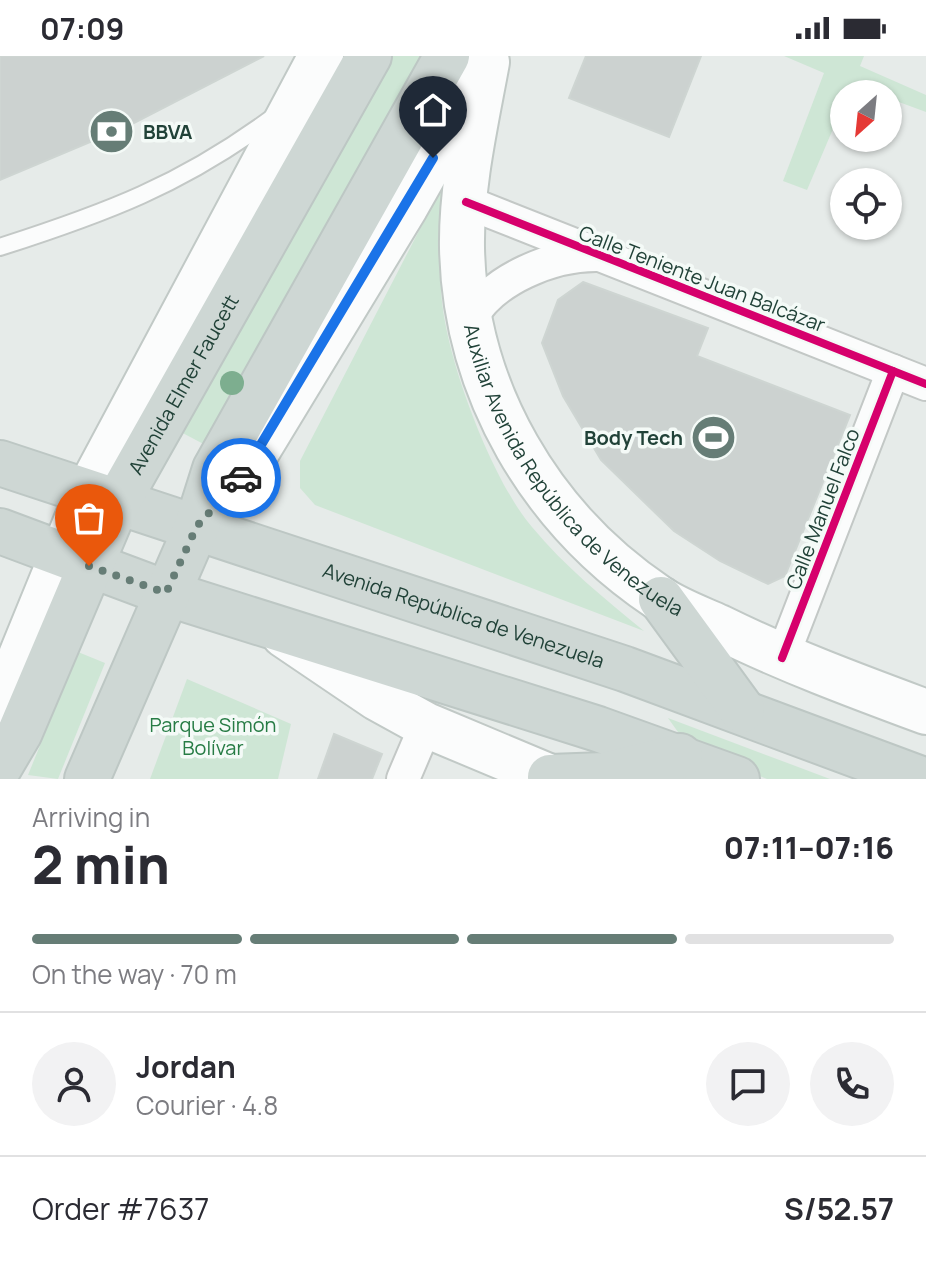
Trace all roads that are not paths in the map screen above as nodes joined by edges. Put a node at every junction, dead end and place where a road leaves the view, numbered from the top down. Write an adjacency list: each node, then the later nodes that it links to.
1 (321, 56): 4 (main road, Avenida Elmer Faucett)
2 (369, 56): 12 (main road, Avenida Elmer Faucett)
3 (475, 58): 5 (main road, Auxiliar Avenida República de Venezuela); 13 (main road)
4 (296, 101): 6 (lane); 12 (main road, Avenida Elmer Faucett)
5 (466, 202): 7 (street, Calle Teniente Juan Balcázar); 8 (main road, Auxiliar Avenida República de Venezuela)
6 (0, 247)
7 (596, 255): 8 (street, Calle Teniente Juan Balcázar); 9 (street, Calle Teniente Juan Balcázar)
8 (471, 318): 17 (main road, Auxiliar Avenida República de Venezuela)
9 (893, 371): 10 (street, Calle Teniente Juan Balcázar); 19 (street, Calle Manuel Falco)
10 (926, 384)
11 (0, 463): 12 (main road, Avenida República de Venezuela)
12 (103, 496): 13 (main road, Avenida República de Venezuela); 15 (main road, Avenida Elmer Faucett)
13 (197, 526): 15 (main road); 16 (main road); 20 (main road, Avenida República de Venezuela)
14 (0, 531): 15 (main road)
15 (74, 560): 16 (main road); 21 (main road, Avenida Elmer Faucett); 27 (main road, Avenida Elmer Faucett)
16 (166, 593): 18 (main road); 29 (main road)
17 (661, 599): 19 (main road, Auxiliar Avenida República de Venezuela); 22 (main road)
18 (275, 630): 24 (main road); 25 (main road)
19 (782, 658): 23 (main road, Auxiliar Avenida República de Venezuela)
20 (625, 669): 22 (main road, Avenida República de Venezuela); 25 (main road)
21 (0, 707)
22 (742, 710): 32 (main road, Avenida República de Venezuela)
23 (926, 712)
24 (426, 725): 28 (main road); 30 (street)
25 (598, 729): 26 (main road)
26 (680, 756): 28 (main road); 31 (main road)
27 (0, 766)
28 (552, 778)
29 (87, 779)
30 (403, 779)
31 (737, 779)
32 (921, 779)

